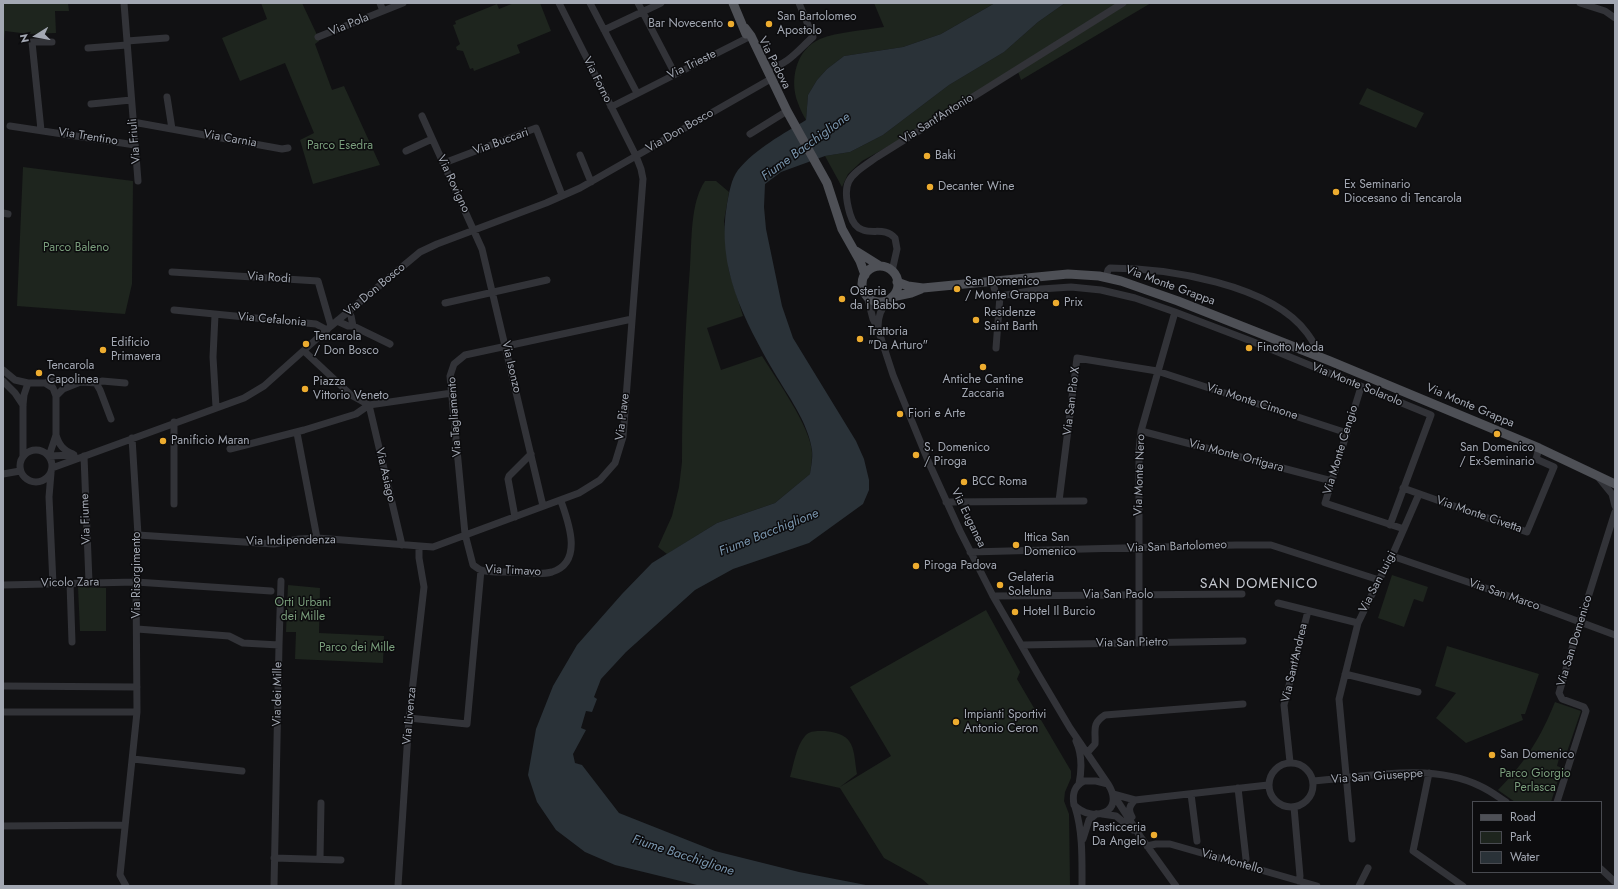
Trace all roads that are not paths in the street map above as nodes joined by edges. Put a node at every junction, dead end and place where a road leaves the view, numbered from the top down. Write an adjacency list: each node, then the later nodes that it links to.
1 (124, 3): 21 (street, Via Friuli)
2 (380, 3): 12 (street)
3 (403, 3): 12 (street, Via Pola)
4 (558, 3): 30 (street, Via Forno)
5 (590, 3): 16 (street)
6 (638, 3): 13 (street)
7 (661, 3): 13 (street)
8 (733, 3): 15 (main road, Via Padova)
9 (798, 3): 23 (street, Via Padova)
10 (1123, 3): 50 (street, Via Sant'Antonio)
11 (1580, 3): 14 (street)
12 (383, 11): 17 (street, Via Pola)
13 (643, 12): 16 (street); 24 (street)
14 (1615, 18)
15 (745, 28): 19 (main road, Via Padova); 23 (main road, Via Padova)
16 (604, 30): 26 (street)
17 (318, 37)
18 (166, 38): 21 (street)
19 (747, 38): 24 (street, Via Trieste); 25 (main road, Via Padova)
20 (52, 42): 36 (street, Via Trentino)
21 (127, 43): 22 (street); 28 (street, Via Friuli)
22 (88, 48)
23 (768, 69): 31 (main road, Via Padova)
24 (675, 74): 26 (street, Via Trieste)
25 (769, 80): 31 (main road, Via Padova); 43 (street, Via Don Bosco)
26 (637, 93): 30 (street, Via Trieste)
27 (167, 97): 35 (street)
28 (131, 100): 29 (street); 33 (street, Via Friuli)
29 (91, 104)
30 (611, 107): 43 (street, Via Forno)
31 (787, 111): 37 (street); 49 (main road, Via Euganea)
32 (422, 116): 38 (street, Via Rovigno)
33 (133, 122): 35 (street, Via Carnia); 39 (street, Via Friuli)
34 (10, 126): 36 (street, Via Trentino)
35 (172, 129): 40 (street, Via Carnia)
36 (41, 130): 39 (street, Via Trentino)
37 (750, 134)
38 (432, 139): 41 (street); 44 (street, Via Rovigno)
39 (135, 145): 45 (street, Via Friuli)
40 (288, 148)
41 (406, 151)
42 (580, 155): 46 (street)
43 (636, 156): 46 (street, Via Don Bosco); 71 (street, Via Piave)
44 (444, 163): 47 (street, Via Buccari); 48 (street, Via Rovigno)
45 (138, 181)
46 (591, 182): 47 (street, Via Don Bosco)
47 (562, 195): 48 (street, Via Don Bosco)
48 (474, 230): 61 (street, Via Isonzo); 68 (street, Via Don Bosco)
49 (854, 249): 51 (main road, Via Euganea); 54 (main road, Via Euganea)
50 (896, 257): 51 (street); 52 (street, Via Sant'Antonio)
51 (881, 266): 52 (main road, Via Euganea); 54 (main road)
52 (892, 271): 59 (main road)
53 (172, 272): 75 (street, Via Rodi)
54 (865, 275): 63 (main road, Via Euganea)
55 (1106, 277): 56 (main road, Via Monte Grappa); 74 (main road, Via Monte Grappa); 82 (street, Via Monte Grappa)
56 (1007, 279): 58 (main road, Via Monte Grappa); 62 (street)
57 (547, 280): 61 (street)
58 (993, 281): 60 (main road, Via Monte Grappa); 64 (street)
59 (897, 282): 60 (main road, Via Monte Grappa); 65 (main road, Via Euganea)
60 (922, 288): 65 (main road, Via Monte Grappa)
61 (492, 292): 66 (street); 79 (street, Via Isonzo)
62 (1009, 294): 64 (street, Via Monte Grappa); 69 (street, Via Monte Grappa)
63 (867, 296): 65 (main road); 76 (street, Via Euganea)
64 (1000, 296): 80 (street)
65 (890, 298): 76 (street, Via Euganea)
66 (445, 303)
67 (174, 310): 70 (street, Via Cefalonia)
68 (348, 312): 72 (street, Via Don Bosco); 73 (street)
69 (1175, 312): 77 (street, Via Monte Solarolo); 85 (street, Via Monte Nero)
70 (215, 315): 75 (street, Via Cefalonia); 98 (street)
71 (632, 319): 79 (street, Via Tagliamento); 123 (street, Via Piave)
72 (337, 321): 73 (street); 75 (street, Via Don Bosco)
73 (353, 326): 78 (street)
74 (1243, 326): 77 (street); 82 (main road, Via Monte Grappa)
75 (329, 328): 81 (street, Via Don Bosco)
76 (878, 329): 126 (street, Via Euganea)
77 (1239, 336): 86 (street, Via Monte Solarolo)
78 (390, 344)
79 (506, 345): 94 (street, Via Tagliamento); 108 (street, Via Isonzo)
80 (996, 348)
81 (304, 351): 97 (street); 98 (street, Via Don Bosco)
82 (1314, 354): 83 (main road, Via Monte Grappa)
83 (1330, 361): 86 (street); 107 (main road, Via Monte Grappa)
84 (3, 370): 89 (street)
85 (1157, 371): 101 (street, Via Monte Nero); 103 (street, Via Monte Cimone); 124 (street, Via San Pio X)
86 (1326, 373): 93 (street, Via Monte Solarolo)
87 (3, 381): 96 (street)
88 (79, 382): 90 (street); 91 (street); 95 (street)
89 (28, 383): 90 (street); 96 (street)
90 (45, 383): 95 (street)
91 (96, 383): 92 (street); 99 (street)
92 (125, 383)
93 (1361, 387): 103 (street, Via Monte Cengio); 120 (street, Via Monte Solarolo)
94 (452, 393): 97 (street); 135 (street, Via Tagliamento)
95 (56, 396): 104 (street)
96 (23, 405): 111 (street)
97 (369, 405): 102 (street); 139 (street, Via Asiago)
98 (216, 407): 100 (street, Via Don Bosco)
99 (111, 419)
100 (174, 422): 105 (street, Via Don Bosco); 127 (street)
101 (1141, 431): 117 (street, Via Monte Ortigara); 141 (street, Via Monte Nero)
102 (297, 432): 106 (street); 138 (street)
103 (1347, 433): 117 (street, Via Monte Cengio)
104 (56, 435): 109 (street); 112 (street)
105 (132, 438): 110 (street, Via Don Bosco); 137 (street, Via Risorgimento)
106 (230, 448)
107 (1539, 448): 116 (main road, Via Monte Grappa); 121 (street, Via Monte Civetta)
108 (531, 454): 128 (street, Via Isonzo); 131 (street)
109 (74, 455): 110 (street); 112 (street)
110 (85, 455): 114 (street, Via Don Bosco); 147 (street, Via Fiume)
111 (23, 456): 112 (street); 113 (street)
112 (49, 456): 114 (street)
113 (20, 471): 115 (street); 118 (street)
114 (52, 471): 118 (street, Via Don Bosco); 122 (street)
115 (3, 474)
116 (1595, 474): 119 (main road, Via Monte Grappa); 129 (street)
117 (1332, 481): 132 (street, Via Monte Cengio)
118 (38, 482): 122 (street)
119 (1615, 484)
120 (1404, 488): 121 (street, Via Monte Civetta); 132 (street, Via Monte Solarolo)
121 (1419, 494): 134 (street, Via San Luigi)
122 (49, 497): 150 (street)
123 (561, 501): 128 (street, Via Piave); 144 (street, Via Timavo)
124 (1059, 501): 125 (street); 126 (street)
125 (1084, 501)
126 (946, 502): 142 (street, Via Euganea)
127 (174, 504)
128 (543, 506): 131 (street, Via Piave)
129 (1615, 506)
130 (1615, 512): 136 (street, Via San Domenico)
131 (515, 517): 135 (street, Via Piave)
132 (1390, 525): 134 (street, Via Monte Cengio)
133 (1615, 528): 136 (street, Via San Domenico)
134 (1404, 529): 143 (street, Via San Luigi)
135 (465, 534): 140 (street, Via Piave); 144 (street, Via Timavo)
136 (1609, 534): 158 (street, Via San Domenico)
137 (138, 536): 138 (street, Via Indipendenza); 148 (street, Via Risorgimento)
138 (317, 538): 139 (street, Via Indipendenza)
139 (402, 545): 140 (street, Via Indipendenza)
140 (419, 546): 174 (street, Via Livenza)
141 (1139, 548): 142 (street, Via San Bartolomeo); 146 (street, Via San Bartolomeo); 154 (street, Via Monte Nero)
142 (970, 552): 155 (street, Via Euganea)
143 (1392, 556): 146 (street, Via San Luigi); 158 (street, Via San Marco)
144 (481, 570): 174 (street)
145 (281, 580): 165 (street)
146 (1379, 580): 159 (street, Via San Luigi)
147 (89, 582): 148 (street, Vicolo Zara); 149 (street, Vicolo Zara)
148 (136, 582): 152 (street, Vicolo Zara); 160 (street, Via Risorgimento)
149 (70, 583): 150 (street, Vicolo Zara); 163 (street)
150 (53, 584): 151 (street, Vicolo Zara)
151 (3, 585)
152 (271, 591)
153 (1242, 594): 154 (street, Via San Paolo)
154 (1139, 595): 155 (street, Via San Paolo); 164 (street, Via Monte Nero)
155 (993, 596): 166 (street, Via Euganea)
156 (1278, 603): 157 (street, Via Sant'Andrea)
157 (1308, 611): 159 (street, Via Sant'Andrea); 178 (street, Via Sant'Andrea)
158 (1581, 622): 161 (street, Via San Marco); 191 (street, Via San Domenico)
159 (1358, 623): 167 (street, Via San Luigi)
160 (137, 629): 165 (street, Via dei Mille); 169 (street, Via Risorgimento)
161 (1615, 635)
162 (1243, 641): 164 (street, Via San Pietro)
163 (72, 642)
164 (1139, 643): 166 (street, Via San Pietro)
165 (279, 645): 204 (street, Via dei Mille)
166 (1022, 646): 175 (street, Via Euganea)
167 (1345, 674): 170 (street); 181 (street, Via San Luigi)
168 (3, 686): 169 (street)
169 (137, 687): 173 (street, Via Risorgimento)
170 (1418, 692)
171 (1243, 704): 176 (street)
172 (3, 712): 173 (street)
173 (137, 712): 177 (street, Via Risorgimento)
174 (409, 718): 214 (street, Via Livenza)
175 (1070, 728): 176 (street, Via Euganea); 183 (street, Via Euganea)
176 (1087, 753): 184 (street, Via Euganea)
177 (133, 759): 179 (street); 197 (street, Via Risorgimento)
178 (1290, 762): 182 (street, Via San Giuseppe); 185 (street)
179 (242, 771)
180 (1429, 773): 181 (street, Via San Giuseppe); 190 (street, Via San Giuseppe); 219 (street)
181 (1346, 778): 182 (street, Via San Giuseppe); 200 (street, Via San Luigi)
182 (1313, 781): 195 (street, Via San Giuseppe)
183 (1079, 784): 184 (street); 193 (street, Via Euganea)
184 (1108, 784): 187 (street, Via Euganea)
185 (1268, 785): 186 (street); 195 (street)
186 (1238, 788): 188 (street); 205 (street)
187 (1113, 794): 189 (street); 194 (street, Via Euganea); 196 (street)
188 (1191, 794): 189 (street); 201 (street)
189 (1135, 800): 194 (street); 199 (street)
190 (1504, 801)
191 (1557, 801)
192 (321, 802): 206 (street)
193 (1074, 805): 196 (street, Via Euganea); 202 (street)
194 (1121, 806): 196 (street); 199 (street, Via Euganea)
195 (1294, 807): 210 (street)
196 (1102, 813): 199 (street, Via Euganea); 202 (street)
197 (125, 825): 198 (street); 212 (street, Via Risorgimento)
198 (3, 826)
199 (1140, 836): 203 (street, Via Euganea)
200 (1352, 839)
201 (1197, 841)
202 (1081, 843): 215 (street)
203 (1147, 846): 210 (street, Via Montello); 216 (street, Via Euganea)
204 (274, 858): 206 (street); 213 (street, Via dei Mille)
205 (1246, 859)
206 (320, 860): 207 (street)
207 (341, 860)
208 (1368, 868): 218 (street)
209 (1602, 870): 211 (street)
210 (1299, 881): 217 (street, Via Montello)
211 (1615, 882)
212 (126, 886)
213 (274, 886)
214 (398, 886)
215 (1082, 886)
216 (1176, 886)
217 (1317, 886)
218 (1359, 886)
219 (1463, 886)

